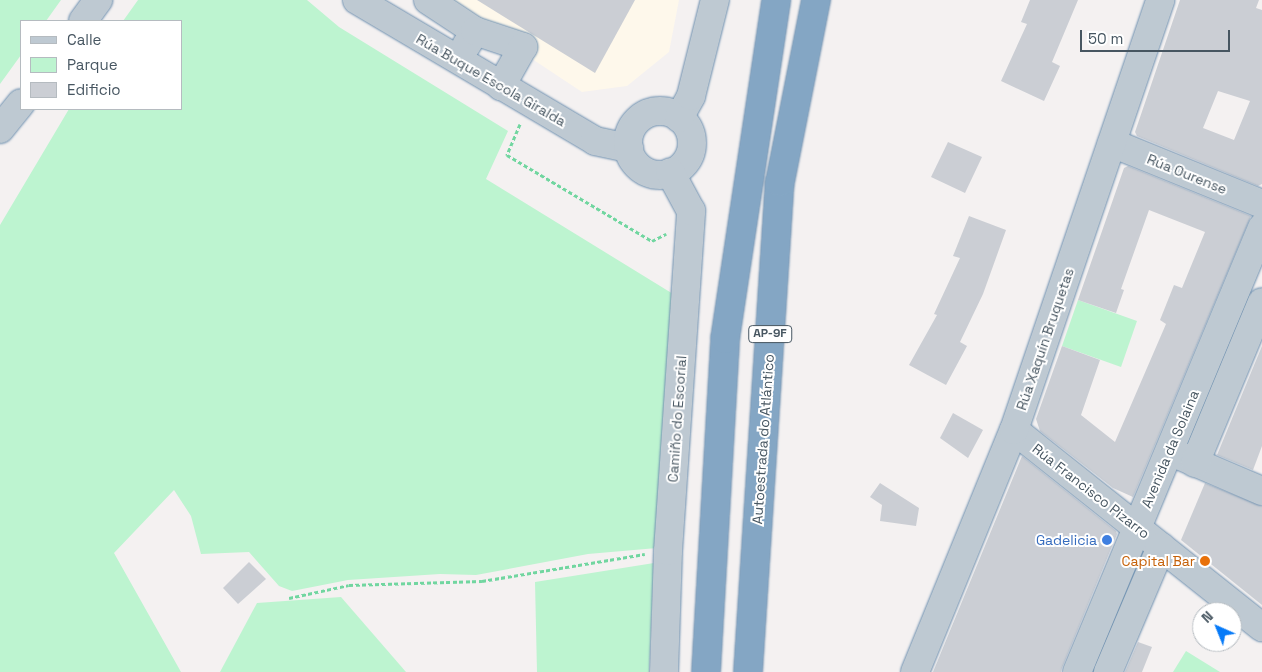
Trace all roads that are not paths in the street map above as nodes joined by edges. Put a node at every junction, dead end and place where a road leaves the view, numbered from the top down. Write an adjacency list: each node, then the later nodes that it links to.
1 (98, 0): 8 (street)
2 (357, 0): 10 (street, Rúa Buque Escola Giralda)
3 (428, 0): 9 (street)
4 (715, 0): 13 (street)
5 (776, 0): 29 (highway, AP-9F)
6 (816, 0): 30 (highway, Autoestrada do Atlántico / AP-9F)
7 (1160, 0): 15 (street, Rúa Xaquín Bruquetas)
8 (84, 20)
9 (475, 31): 10 (street); 11 (street)
10 (457, 60): 11 (street, Rúa Buque Escola Giralda)
11 (500, 86): 16 (street, Rúa Buque Escola Giralda)
12 (20, 104): 14 (street)
13 (680, 118): 16 (street); 17 (street)
14 (0, 129)
15 (1112, 144): 18 (street, Rúa Ourense); 21 (street, Rúa Xaquín Bruquetas)
16 (629, 148): 17 (street)
17 (670, 172): 28 (street, Camiño do Escorial)
18 (1262, 204)
19 (1262, 227): 22 (street, Avenida da Solaina)
20 (1262, 302): 23 (street, Avenida da Solaina)
21 (1014, 430): 25 (street, Rúa Francisco Pizarro); 31 (street, Rúa Xaquín Bruquetas)
22 (1169, 452): 23 (street); 25 (street, Avenida da Solaina)
23 (1195, 463): 24 (street)
24 (1262, 491)
25 (1138, 528): 26 (street, Rúa Francisco Pizarro); 32 (street, Avenida da Solaina)
26 (1161, 547): 27 (street, Rúa Francisco Pizarro); 33 (street)
27 (1262, 627)
28 (664, 672)
29 (706, 672)
30 (748, 672)
31 (915, 672)
32 (1077, 672)
33 (1108, 672)

